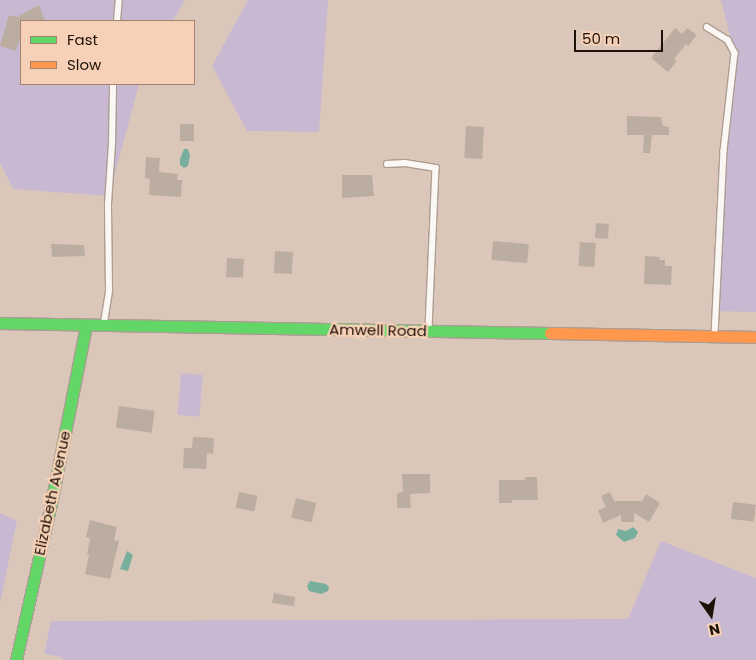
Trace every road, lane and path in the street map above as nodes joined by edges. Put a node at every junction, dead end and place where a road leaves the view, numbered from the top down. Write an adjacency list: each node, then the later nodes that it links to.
1 (119, 0): 2 (lane)
2 (117, 20)
3 (707, 27): 10 (lane)
4 (113, 85): 8 (lane)
5 (387, 164): 9 (lane)
6 (0, 324): 7 (main road, Amwell Road)
7 (86, 325): 8 (main road, Amwell Road); 12 (main road, Elizabeth Avenue)
8 (104, 325): 9 (main road, Amwell Road)
9 (429, 331): 10 (main road, Amwell Road)
10 (714, 336): 11 (main road, Amwell Road)
11 (756, 337)
12 (16, 660)

